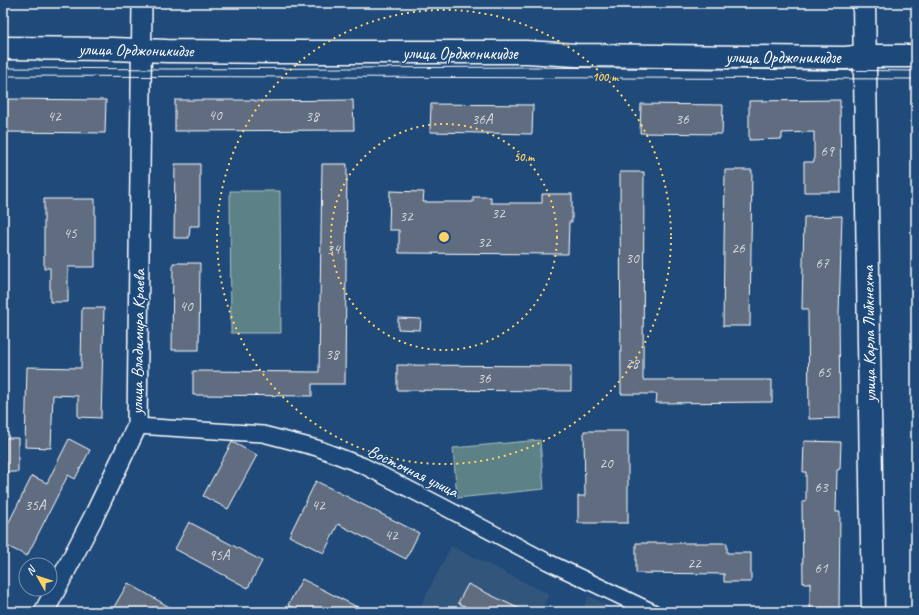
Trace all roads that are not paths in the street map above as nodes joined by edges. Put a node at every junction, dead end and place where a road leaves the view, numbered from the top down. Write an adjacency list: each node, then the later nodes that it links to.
1 (142, 3): 4 (street, улица Владимира Краева)
2 (864, 3): 5 (main road, улица Карла Либкнехта)
3 (3, 48): 4 (main road, улица Орджоникидзе)
4 (141, 50): 5 (main road, улица Орджоникидзе); 7 (street, улица Владимира Краева)
5 (865, 56): 6 (main road, улица Орджоникидзе); 10 (main road, улица Карла Либкнехта)
6 (916, 56)
7 (137, 426): 8 (street, улица Владимира Краева); 9 (street, Восточная улица)
8 (44, 612)
9 (653, 612)
10 (873, 612)

